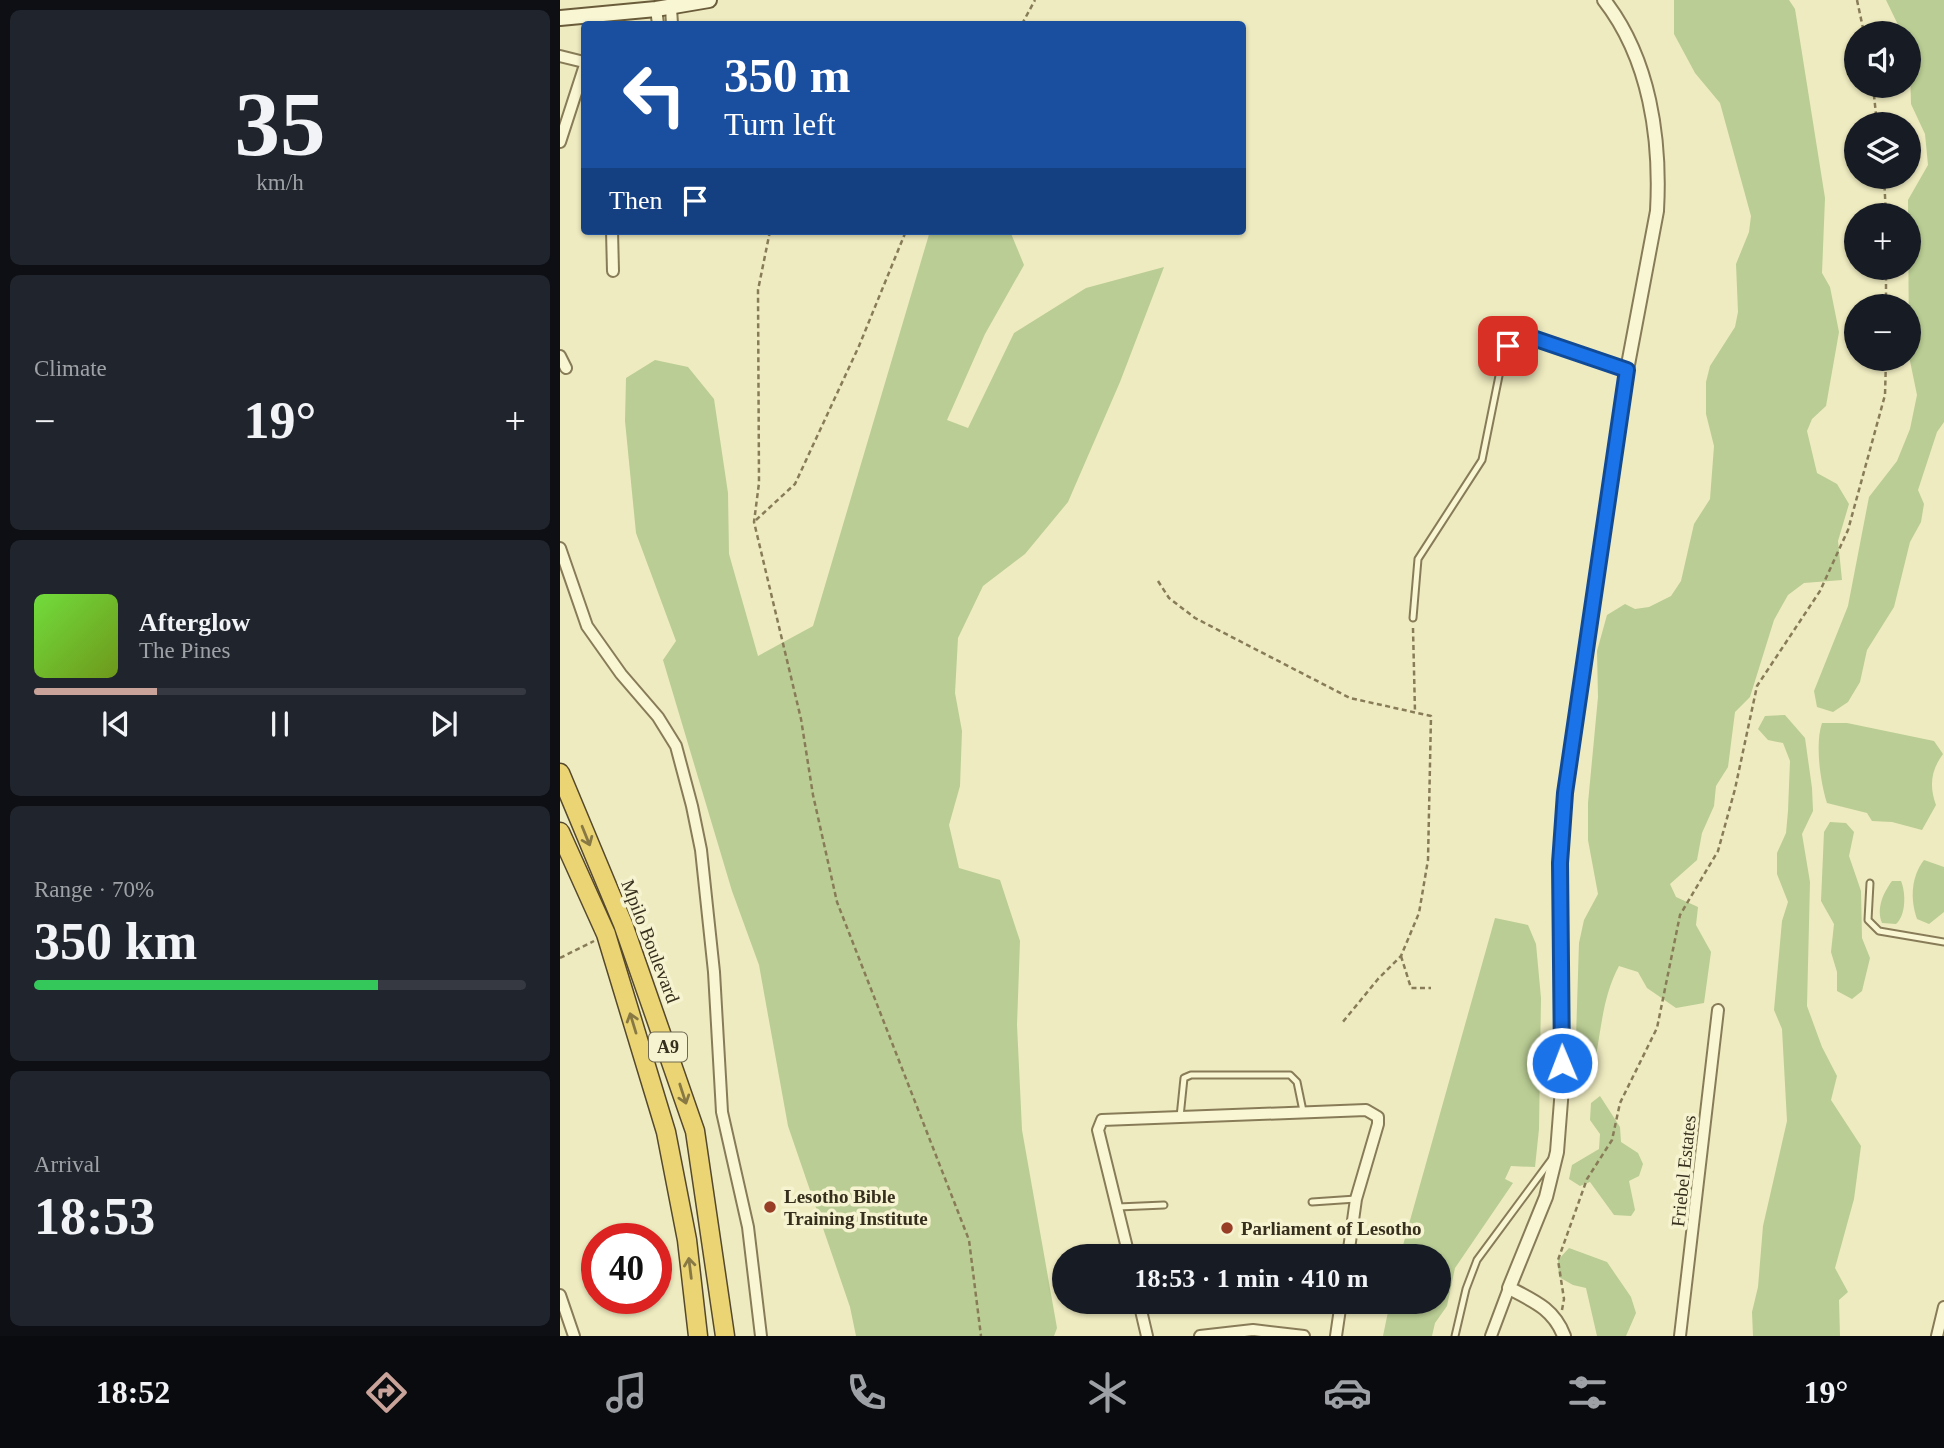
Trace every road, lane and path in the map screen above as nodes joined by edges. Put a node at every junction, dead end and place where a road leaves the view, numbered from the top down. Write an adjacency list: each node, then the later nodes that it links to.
1 (709, 0): 5 (main road)
2 (1035, 0): 7 (path)
3 (1604, 0): 20 (street)
4 (1857, 0): 8 (path)
5 (662, 14): 6 (main road)
6 (560, 18)
7 (1024, 21)
8 (1861, 21)
9 (560, 55): 10 (street)
10 (581, 61)
11 (581, 77): 12 (street)
12 (560, 142)
13 (611, 235): 16 (street)
14 (769, 235): 22 (path)
15 (904, 235): 22 (path)
16 (614, 271)
17 (1533, 338): 20 (street); 25 (lane)
18 (560, 356): 19 (street)
19 (566, 368)
20 (1627, 370): 39 (street)
21 (1886, 371): 51 (path)
22 (754, 522): 57 (path)
23 (560, 548): 56 (street)
24 (1158, 581): 26 (path)
25 (1413, 618): 26 (path)
26 (1415, 712): 32 (path)
27 (560, 773): 55 (highway, Mpilo Boulevard / A9, one-way to 55)
28 (560, 832): 30 (highway, Mpilo Boulevard / A9)
29 (1870, 883): 31 (lane)
30 (606, 934): 33 (path); 54 (highway, Mpilo Boulevard / A9, one-way to 30)
31 (1944, 942)
32 (1401, 956): 34 (path); 36 (path)
33 (560, 958)
34 (1431, 988)
35 (1718, 1010): 65 (street, Friebel Estates)
36 (1342, 1023)
37 (1303, 1111): 38 (street); 38 (lane); 40 (street)
38 (1180, 1117): 43 (street)
39 (1556, 1152): 46 (street); 62 (lane)
40 (1356, 1199): 41 (lane); 45 (street)
41 (1312, 1202)
42 (1164, 1205): 43 (lane)
43 (1118, 1207): 44 (street)
44 (1126, 1244)
45 (1350, 1244)
46 (1509, 1288): 51 (street); 63 (street)
47 (560, 1295): 53 (street)
48 (1944, 1307): 52 (street)
49 (1142, 1314): 58 (street)
50 (1339, 1314): 61 (street)
51 (1556, 1318): 64 (street)
52 (1940, 1333)
53 (575, 1336)
54 (698, 1336)
55 (725, 1336)
56 (761, 1336)
57 (981, 1336)
58 (1147, 1336)
59 (1200, 1336): 60 (street)
60 (1304, 1336)
61 (1336, 1336)
62 (1455, 1336)
63 (1491, 1336)
64 (1564, 1336)
65 (1680, 1336)

